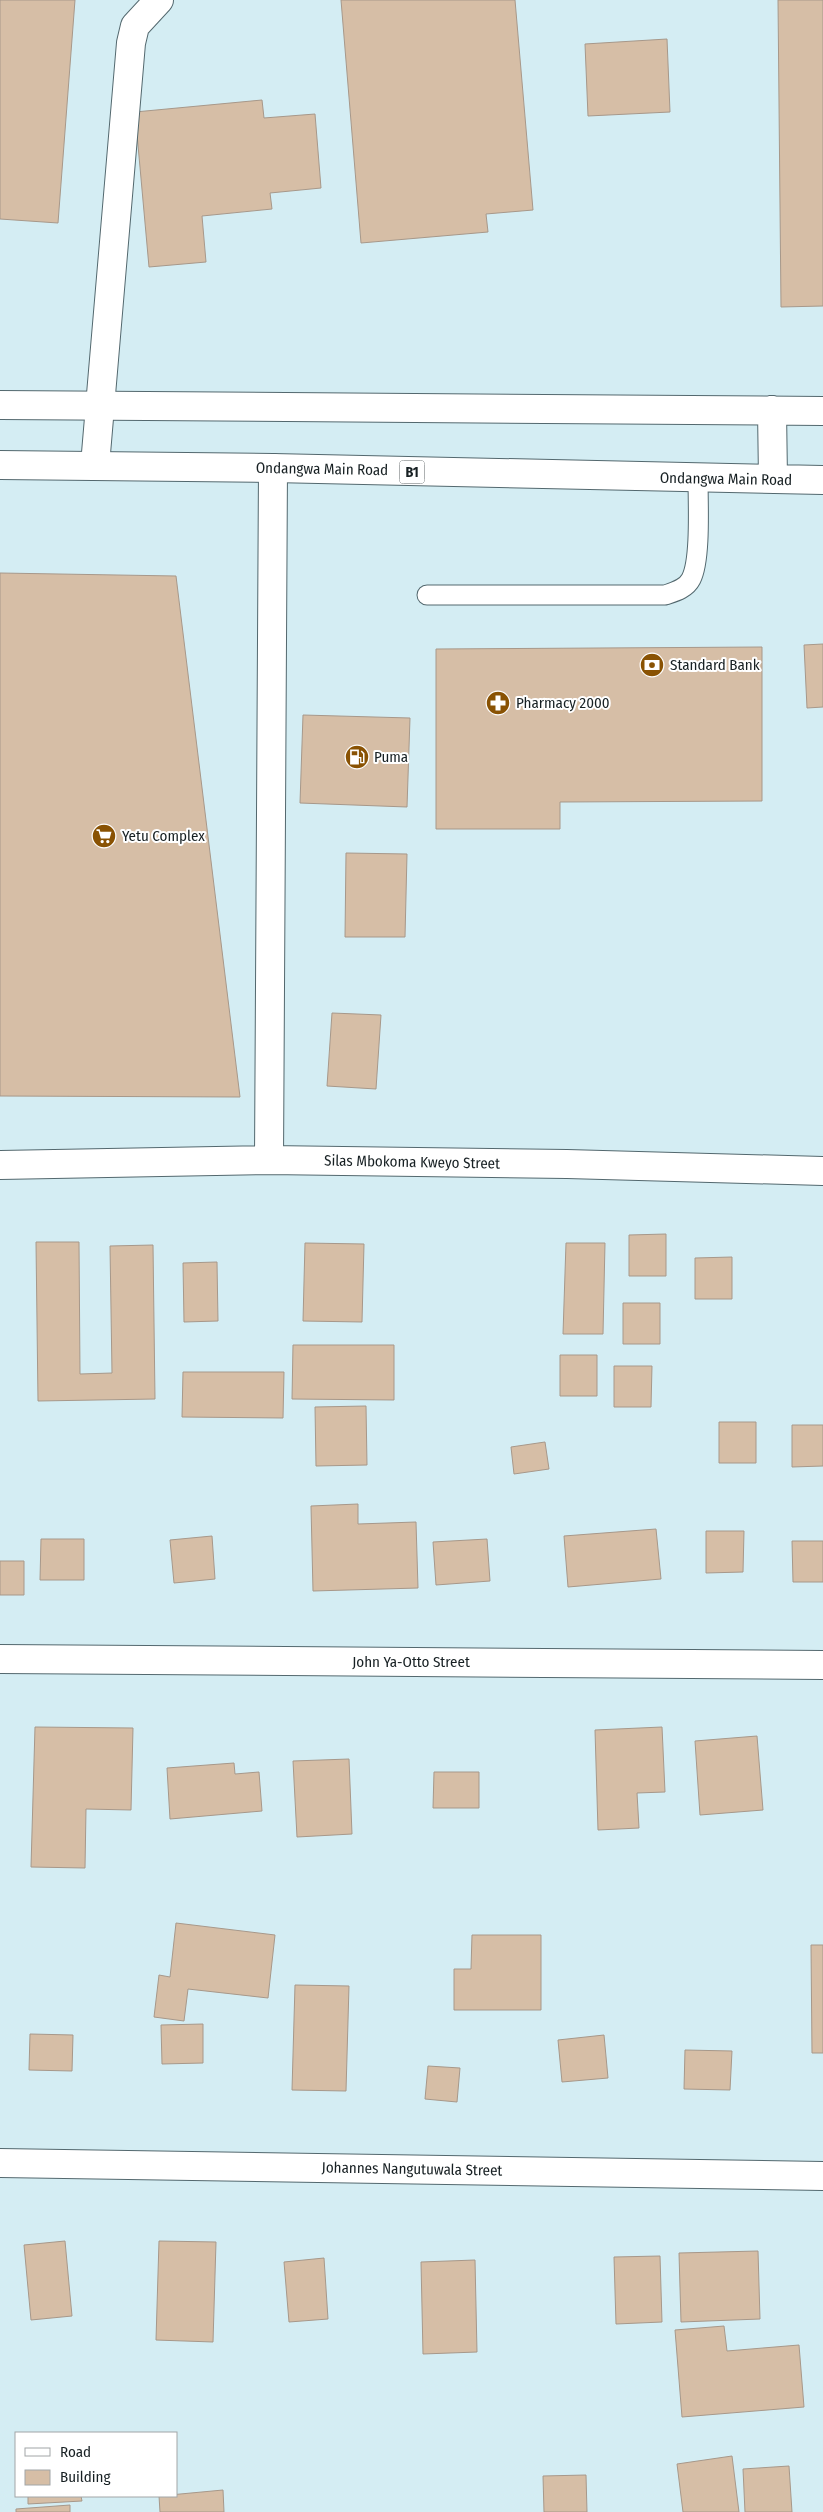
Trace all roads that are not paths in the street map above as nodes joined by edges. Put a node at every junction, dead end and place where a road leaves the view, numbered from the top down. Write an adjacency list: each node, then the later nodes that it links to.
1 (159, 0): 3 (street)
2 (0, 405): 3 (street)
3 (102, 406): 4 (street); 7 (street)
4 (772, 410): 5 (street); 10 (street)
5 (823, 411)
6 (0, 465): 7 (street, Ondangwa Main Road / B1)
7 (95, 465): 8 (street, Ondangwa Main Road / B1)
8 (273, 468): 9 (street, Ondangwa Main Road / B1); 13 (street)
9 (698, 479): 10 (street, Ondangwa Main Road / B1); 12 (lane)
10 (773, 479): 11 (street, Ondangwa Main Road / B1)
11 (823, 480)
12 (428, 595)
13 (269, 1160): 14 (street, Silas Mbokoma Kweyo Street); 15 (street, Silas Mbokoma Kweyo Street)
14 (0, 1165)
15 (823, 1171)
16 (0, 1659): 17 (street, John Ya-Otto Street)
17 (823, 1665)
18 (0, 2163): 19 (street, Johannes Nangutuwala Street)
19 (823, 2176)

